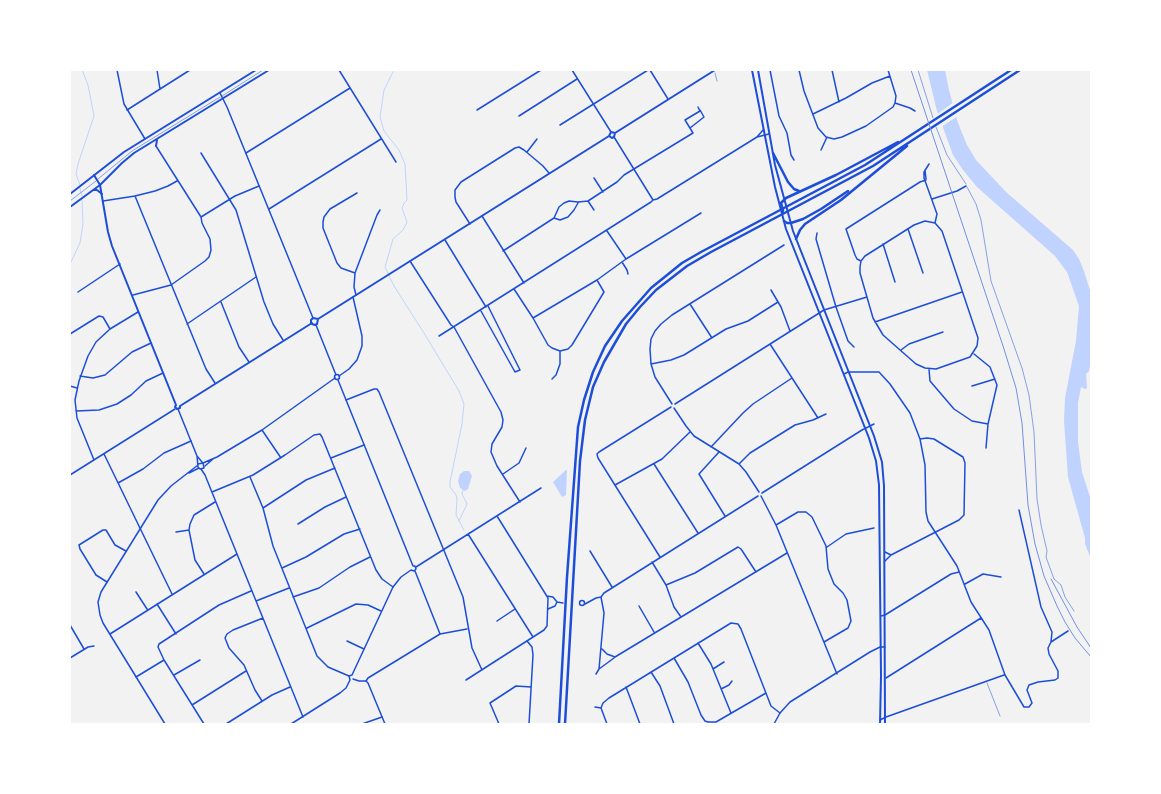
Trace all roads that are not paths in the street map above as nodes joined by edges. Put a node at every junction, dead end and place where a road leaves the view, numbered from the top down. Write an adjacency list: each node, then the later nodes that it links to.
1 (117, 70): 33 (street)
2 (157, 70): 25 (street)
3 (190, 70): 25 (street)
4 (256, 70): 26 (main road)
5 (263, 70): 27 (lane)
6 (269, 70): 27 (main road)
7 (339, 70): 24 (street)
8 (541, 70): 34 (street)
9 (572, 70): 22 (street)
10 (649, 70): 28 (street); 31 (street)
11 (714, 70): 23 (lane); 28 (main road)
12 (752, 70): 41 (main road)
13 (758, 70): 44 (main road)
14 (770, 70): 64 (street)
15 (799, 70): 37 (street)
16 (832, 70): 29 (street)
17 (888, 70): 21 (street)
18 (918, 70): 77 (lane)
19 (1011, 70): 45 (highway)
20 (1020, 70): 51 (highway)
21 (890, 76): 29 (street); 30 (street)
22 (577, 79): 31 (street); 38 (street)
23 (717, 81)
24 (350, 88): 54 (street); 62 (street)
25 (160, 89): 33 (street)
26 (219, 92): 27 (street); 52 (main road)
27 (223, 97): 53 (main road); 56 (lane); 62 (street)
28 (668, 99): 43 (main road)
29 (840, 102): 37 (street)
30 (895, 103): 36 (street); 50 (street)
31 (593, 104): 39 (street); 42 (street)
32 (698, 106): 35 (street)
33 (127, 110): 52 (street)
34 (477, 110)
35 (700, 110): 40 (street); 40 (street)
36 (915, 111)
37 (813, 114): 50 (street)
38 (519, 116)
39 (560, 125)
40 (690, 128): 67 (street)
41 (763, 130): 46 (main road); 48 (street)
42 (611, 132): 43 (main road); 47 (main road)
43 (615, 133): 49 (main road)
44 (769, 134): 46 (street); 63 (main road)
45 (914, 134): 79 (highway); 373 (highway)
46 (764, 135): 48 (street); 93 (main road)
47 (609, 136): 49 (main road); 68 (main road)
48 (757, 136): 88 (street)
49 (614, 137): 67 (street)
50 (827, 137): 59 (street)
51 (917, 138): 76 (highway); 374 (highway)
52 (145, 139): 56 (lane); 69 (main road)
53 (157, 139): 57 (main road); 58 (main road)
54 (381, 139): 65 (street); 95 (street)
55 (537, 139): 60 (street)
56 (147, 142): 57 (lane); 71 (lane)
57 (148, 144): 74 (main road)
58 (156, 146): 73 (street)
59 (821, 150)
60 (527, 152): 68 (street); 106 (street)
61 (201, 153): 87 (street)
62 (246, 153): 75 (street)
63 (773, 153): 79 (highway); 85 (main road)
64 (794, 160)
65 (396, 162)
66 (929, 164): 72 (street)
67 (634, 169): 81 (street); 88 (street)
68 (549, 174): 100 (main road)
69 (94, 175): 71 (main road); 82 (main road)
70 (594, 178): 81 (street)
71 (98, 179): 74 (main road); 89 (lane)
72 (926, 180): 86 (street); 117 (street)
73 (177, 181): 84 (street); 101 (street)
74 (100, 185): 78 (main road); 83 (main road)
75 (259, 186): 87 (street); 95 (street)
76 (857, 186): 104 (highway); 110 (highway)
77 (966, 186): 86 (street); 295 (lane)
78 (92, 190): 83 (main road); 94 (main road)
79 (800, 191): 85 (highway)
80 (357, 192): 120 (street)
81 (603, 192): 91 (street)
82 (70, 194)
83 (102, 194): 90 (main road)
84 (136, 196): 90 (street); 127 (street)
85 (784, 199): 93 (highway); 104 (main road)
86 (932, 199): 105 (street)
87 (229, 200): 101 (street); 123 (street)
88 (653, 200): 108 (street)
89 (70, 201)
90 (103, 201): 119 (main road)
91 (588, 201): 92 (street); 97 (street)
92 (578, 202): 102 (street); 102 (street)
93 (780, 205): 99 (highway)
94 (70, 207)
95 (269, 209): 144 (street)
96 (380, 210): 120 (street)
97 (594, 210)
98 (701, 213): 115 (street)
99 (782, 214): 103 (main road)
100 (482, 216): 106 (main road); 114 (street)
101 (201, 217): 127 (street)
102 (554, 218): 114 (street)
103 (784, 221): 104 (highway); 143 (main road)
104 (791, 223): 110 (main road)
105 (935, 223): 107 (street); 131 (street)
106 (470, 224): 111 (main road)
107 (908, 229): 112 (street); 121 (street)
108 (607, 231): 115 (street); 126 (street)
109 (817, 233): 139 (street)
110 (796, 239): 141 (main road)
111 (444, 240): 116 (main road); 138 (street)
112 (883, 244): 117 (street); 125 (street)
113 (784, 245): 137 (street)
114 (504, 251): 126 (street)
115 (626, 259): 118 (street)
116 (410, 261): 133 (main road); 151 (street)
117 (861, 261): 134 (street)
118 (622, 262): 122 (street); 124 (street)
119 (120, 264): 130 (street); 132 (main road)
120 (355, 273): 133 (street)
121 (922, 273)
122 (628, 274)
123 (256, 277): 135 (street); 158 (street)
124 (597, 280): 145 (street); 163 (street)
125 (895, 282)
126 (524, 283): 128 (street)
127 (171, 285): 132 (street); 149 (street)
128 (514, 289): 138 (street); 145 (street)
129 (771, 290): 136 (street)
130 (78, 292)
131 (962, 292): 147 (street); 164 (street)
132 (133, 296): 142 (main road)
133 (354, 296): 146 (main road); 173 (street)
134 (867, 297): 139 (street); 147 (street)
135 (221, 302): 149 (street); 165 (street)
136 (778, 302): 153 (street); 157 (street)
137 (690, 304): 157 (street); 166 (street)
138 (487, 306): 140 (street); 140 (street)
139 (836, 306): 141 (street); 161 (street)
140 (481, 310): 151 (street)
141 (824, 310): 143 (street); 169 (main road)
142 (139, 312): 152 (street); 159 (main road)
143 (819, 313): 153 (street); 170 (main road)
144 (313, 318): 146 (main road); 148 (main road)
145 (533, 318): 163 (street)
146 (318, 319): 150 (main road)
147 (875, 322): 162 (street)
148 (312, 323): 150 (main road); 158 (main road)
149 (187, 324): 179 (street)
150 (316, 325): 171 (street)
151 (454, 327): 156 (street); 223 (street)
152 (110, 329): 155 (street); 172 (street)
153 (790, 332): 160 (street)
154 (943, 332): 162 (street)
155 (70, 334)
156 (439, 336)
157 (712, 338): 166 (street)
158 (283, 340): 165 (main road)
159 (152, 342): 168 (main road); 172 (street)
160 (770, 344): 175 (street); 188 (street)
161 (854, 346)
162 (900, 351): 167 (street)
163 (560, 352): 176 (street)
164 (974, 353): 167 (street); 177 (street)
165 (249, 362): 179 (main road)
166 (651, 364): 187 (street)
167 (929, 369): 197 (street)
168 (164, 372): 186 (main road); 193 (street)
169 (848, 372): 170 (street); 198 (main road); 202 (street)
170 (844, 374): 199 (main road)
171 (336, 375): 173 (street); 174 (street)
172 (80, 376): 183 (street)
173 (339, 376): 178 (street)
174 (335, 378): 178 (street); 200 (street)
175 (792, 378): 195 (street); 205 (street)
176 (552, 379)
177 (995, 379): 182 (street); 197 (street)
178 (338, 380): 185 (street)
179 (215, 383): 189 (main road)
180 (378, 385): 184 (street)
181 (70, 386): 183 (street)
182 (972, 386)
183 (77, 388): 193 (street)
184 (377, 389): 185 (street); 253 (street)
185 (346, 401): 204 (street)
186 (176, 404): 189 (main road); 192 (main road)
187 (672, 404): 188 (street); 190 (street)
188 (675, 404): 191 (street)
189 (180, 406): 192 (main road)
190 (671, 407): 191 (street); 228 (street)
191 (674, 408): 201 (street)
192 (177, 409): 203 (street); 209 (street)
193 (76, 411): 214 (street)
194 (826, 414): 195 (street)
195 (818, 418): 217 (street)
196 (874, 424): 198 (street)
197 (988, 424): 207 (street)
198 (870, 425): 199 (street); 256 (main road)
199 (865, 428): 232 (street); 297 (main road)
200 (262, 430): 211 (street); 213 (street)
201 (690, 432): 205 (street); 216 (street)
202 (920, 440): 249 (street); 249 (street)
203 (191, 441): 210 (street); 227 (street)
204 (364, 445): 212 (street); 264 (street)
205 (711, 447): 208 (street)
206 (526, 448): 223 (street)
207 (986, 448)
208 (719, 452): 217 (street); 241 (street)
209 (104, 454): 214 (street); 227 (street)
210 (197, 456): 215 (street); 218 (street)
211 (281, 458): 212 (street); 226 (street)
212 (331, 458): 220 (street)
213 (213, 459): 215 (street); 219 (street)
214 (94, 460): 224 (street)
215 (203, 463): 218 (street); 219 (street)
216 (654, 464): 228 (street); 250 (street)
217 (739, 464): 231 (street)
218 (198, 465): 221 (street); 222 (street)
219 (204, 467): 221 (street); 225 (street)
220 (334, 468): 235 (street); 238 (street)
221 (200, 469): 222 (street); 225 (street)
222 (187, 474): 244 (street)
223 (503, 474): 237 (street)
224 (70, 475)
225 (205, 476): 230 (street)
226 (250, 477): 230 (street); 238 (street)
227 (118, 483): 244 (street)
228 (615, 485): 261 (street)
229 (541, 488): 237 (street)
230 (212, 492): 236 (street)
231 (759, 492): 232 (street); 233 (street)
232 (762, 493): 234 (street)
233 (758, 496): 234 (street); 241 (street)
234 (761, 496): 243 (street)
235 (346, 498): 242 (street); 245 (street)
236 (215, 501): 247 (street); 258 (street)
237 (520, 502): 240 (street)
238 (263, 508): 266 (street)
239 (1020, 510): 314 (street)
240 (497, 516): 251 (street); 282 (street)
241 (725, 516): 250 (street)
242 (298, 524)
243 (776, 525): 252 (street); 257 (street)
244 (140, 528): 254 (street); 281 (street)
245 (360, 528): 260 (street); 266 (street)
246 (874, 528): 252 (street)
247 (189, 530): 248 (street); 271 (street)
248 (176, 532)
249 (935, 532): 259 (street); 270 (street)
250 (698, 533): 261 (street)
251 (468, 534): 253 (street); 291 (street)
252 (827, 547): 313 (street)
253 (443, 550): 265 (street); 303 (street)
254 (126, 551): 273 (street); 273 (street)
255 (590, 551): 277 (street)
256 (885, 552): 259 (street); 262 (main road)
257 (787, 553): 269 (street); 313 (street)
258 (237, 554): 271 (street); 279 (street)
259 (891, 555): 262 (street)
260 (370, 557): 276 (street); 283 (street)
261 (660, 557): 263 (street)
262 (884, 561): 296 (main road)
263 (652, 562): 275 (street); 277 (street)
264 (413, 566): 265 (street); 267 (street)
265 (416, 567): 268 (street)
266 (282, 568): 278 (street)
267 (411, 570): 268 (street); 276 (street)
268 (415, 571): 309 (street)
269 (756, 572): 275 (street); 298 (street)
270 (959, 572): 274 (street); 296 (street)
271 (204, 574): 281 (street)
272 (1001, 577): 274 (street)
273 (107, 582): 307 (street)
274 (964, 584): 300 (street)
275 (666, 585): 298 (street)
276 (392, 587): 294 (street)
277 (613, 587): 284 (street)
278 (289, 588): 283 (street); 285 (street)
279 (252, 591): 285 (street); 308 (street)
280 (136, 592): 293 (street)
281 (172, 594): 288 (street)
282 (547, 596): 286 (street); 292 (street)
283 (293, 597): 304 (street)
284 (601, 597): 289 (street); 321 (street)
285 (256, 601): 299 (street)
286 (556, 602): 287 (street); 292 (street)
287 (563, 603)
288 (157, 604): 293 (street); 308 (street)
289 (585, 604): 289 (street)
290 (639, 606): 306 (street)
291 (515, 609): 301 (street); 310 (street)
292 (548, 609): 310 (street)
293 (148, 610): 307 (street)
294 (381, 611): 304 (street); 320 (street)
295 (1074, 611)
296 (885, 615): 297 (street); 318 (main road)
297 (880, 616): 317 (main road)
298 (681, 617): 306 (street)
299 (263, 618): 331 (street); 347 (street)
300 (981, 618): 337 (street); 340 (street)
301 (497, 621)
302 (70, 625): 319 (street)
303 (468, 628): 309 (street); 330 (street)
304 (306, 629): 338 (street)
305 (1068, 631): 314 (street)
306 (655, 633): 322 (street)
307 (110, 634): 339 (street)
308 (176, 634): 325 (street)
309 (440, 634): 344 (street)
310 (533, 637): 312 (street)
311 (347, 641): 320 (street)
312 (527, 641): 330 (street); 348 (street)
313 (824, 642): 334 (street)
314 (1051, 642): 337 (street)
315 (698, 643): 324 (street); 329 (street); 351 (street)
316 (94, 646): 319 (street)
317 (880, 647): 318 (street); 334 (street); 362 (main road)
318 (885, 647): 340 (main road)
319 (84, 649): 323 (street)
320 (364, 649): 336 (street)
321 (602, 649): 322 (street); 328 (street)
322 (615, 657): 328 (street)
323 (70, 658)
324 (674, 658): 332 (street); 364 (street)
325 (164, 660): 335 (street); 339 (street)
326 (200, 660): 335 (street)
327 (724, 662): 329 (street)
328 (599, 669): 333 (street)
329 (713, 669): 350 (street)
330 (482, 670): 343 (street)
331 (246, 671): 352 (street); 353 (street)
332 (651, 672): 349 (street); 377 (street)
333 (596, 674)
334 (837, 674): 356 (street)
335 (174, 675): 353 (street)
336 (352, 675): 338 (street); 341 (street)
337 (1005, 675): 346 (street)
338 (348, 676): 342 (street)
339 (136, 677): 365 (street)
340 (886, 678): 361 (main road)
341 (353, 679): 342 (street); 344 (street)
342 (350, 680): 359 (street)
343 (466, 680)
344 (366, 681): 360 (street)
345 (732, 681): 350 (street)
346 (986, 682): 358 (lane); 361 (street)
347 (290, 686): 352 (street); 359 (street)
348 (531, 687): 371 (street); 372 (street)
349 (626, 687): 355 (street); 376 (street)
350 (721, 689): 357 (street)
351 (766, 693): 356 (street); 357 (street)
352 (262, 701): 367 (street)
353 (192, 705): 366 (street)
354 (595, 707): 355 (street)
355 (601, 708): 363 (street)
356 (780, 713): 378 (street)
357 (731, 714): 364 (street)
358 (1000, 716)
359 (303, 717): 368 (street)
360 (382, 717): 369 (street); 370 (street)
361 (886, 717): 362 (street); 380 (main road)
362 (880, 720): 379 (main road)
363 (606, 723): 375 (street)
364 (709, 723)
365 (165, 724)
366 (204, 724)
367 (226, 724)
368 (291, 724)
369 (362, 724)
370 (385, 724)
371 (499, 724)
372 (529, 724)
373 (559, 724)
374 (565, 724)
375 (603, 724)
376 (640, 724)
377 (674, 724)
378 (774, 724)
379 (880, 724)
380 (885, 724)

